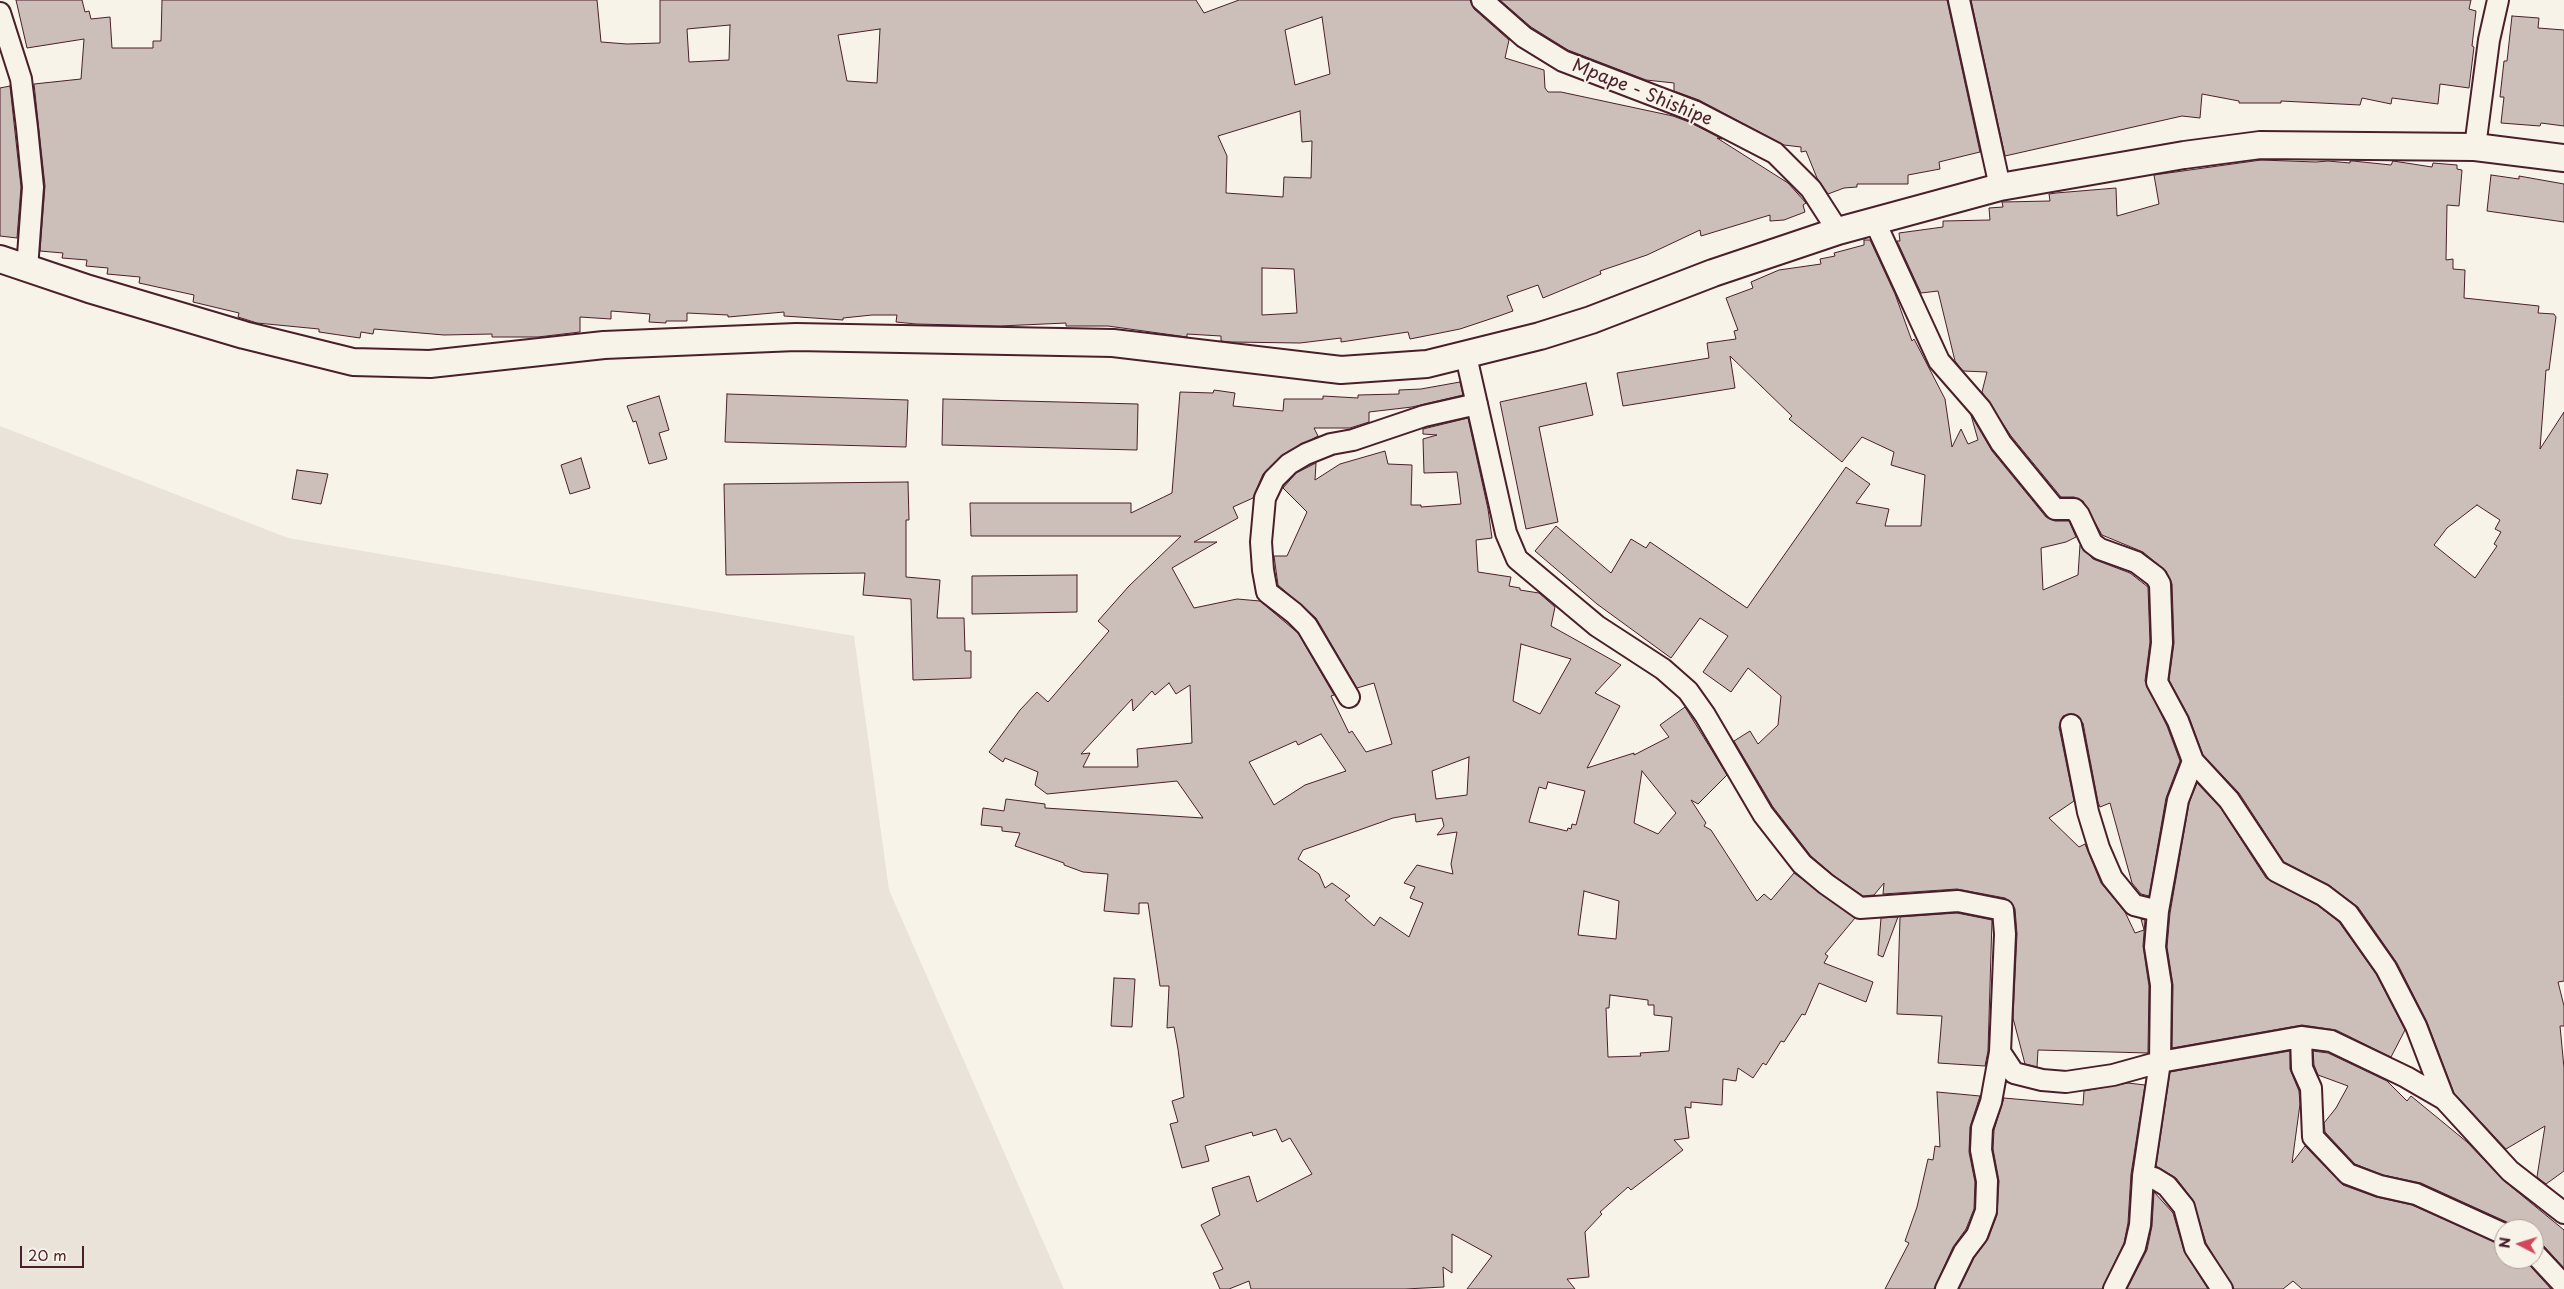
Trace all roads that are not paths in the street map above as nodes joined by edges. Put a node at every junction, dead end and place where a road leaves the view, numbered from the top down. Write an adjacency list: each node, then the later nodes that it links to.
1 (1482, 0): 9 (street, Mpape - Shishipe)
2 (1959, 0): 7 (street)
3 (2498, 0): 5 (street)
4 (0, 14): 11 (street)
5 (2475, 147): 6 (street); 7 (street)
6 (2564, 158)
7 (2000, 187): 8 (street)
8 (1875, 222): 9 (street); 16 (street)
9 (1838, 231): 12 (street)
10 (0, 259): 11 (street)
11 (27, 268): 12 (street)
12 (1466, 356): 13 (street)
13 (1477, 404): 14 (street); 19 (street)
14 (1349, 698)
15 (2071, 725): 17 (street)
16 (2193, 761): 17 (street); 21 (street)
17 (2158, 911): 20 (street)
18 (2301, 1036): 20 (street); 21 (street); 24 (street)
19 (2000, 1052): 20 (street); 27 (street)
20 (2160, 1062): 22 (street)
21 (2444, 1099): 23 (street)
22 (2143, 1176): 28 (street); 29 (street)
23 (2564, 1213)
24 (2494, 1229)
25 (2544, 1264): 26 (street)
26 (2564, 1285)
27 (1946, 1289)
28 (2114, 1289)
29 (2222, 1289)

